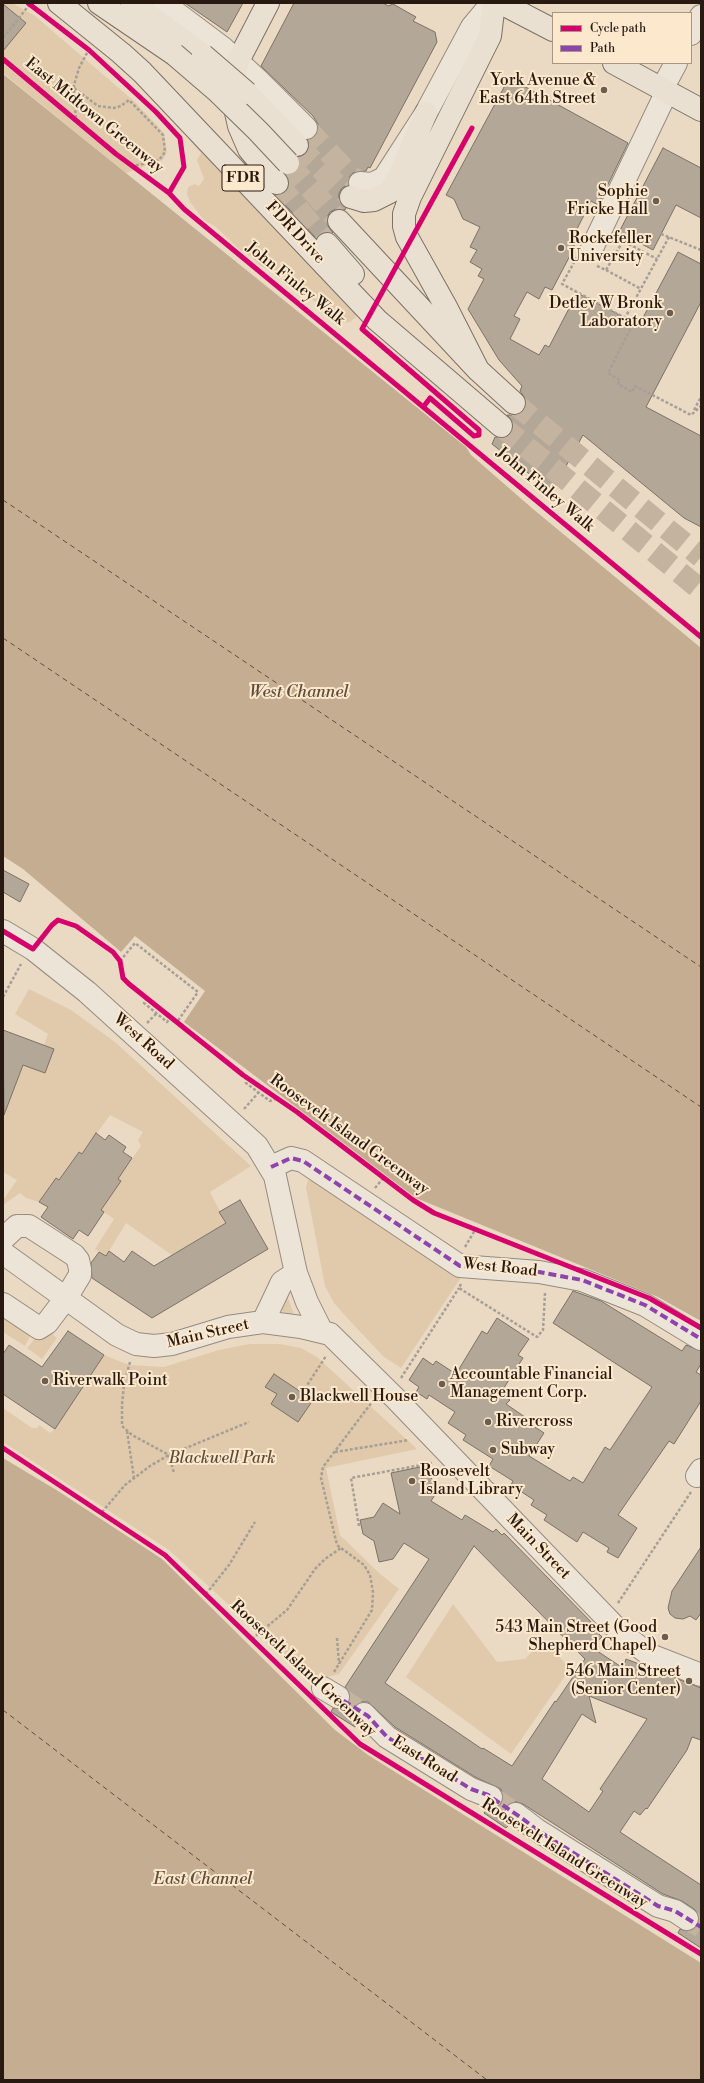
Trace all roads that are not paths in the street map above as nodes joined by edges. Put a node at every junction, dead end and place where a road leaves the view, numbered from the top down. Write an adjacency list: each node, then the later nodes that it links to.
1 (59, 3): 23 (main road, FDR Drive / FDR)
2 (132, 3): 17 (main road, bridge)
3 (163, 3): 11 (street)
4 (268, 3): 11 (main road)
5 (493, 3): 16 (street); 24 (main road)
6 (501, 3): 9 (main road)
7 (101, 4): 17 (main road, FDR, bridge)
8 (701, 16): 10 (street)
9 (552, 29)
10 (692, 32)
11 (238, 61): 17 (street); 18 (main road)
12 (616, 64): 14 (main road)
13 (676, 64): 14 (street)
14 (665, 90): 15 (main road); 22 (street)
15 (701, 110)
16 (426, 113): 19 (main road)
17 (297, 145)
18 (277, 183)
19 (356, 190)
20 (339, 221): 24 (main road)
21 (327, 244): 23 (main road)
22 (590, 257)
23 (422, 357): 26 (main road, FDR Drive / FDR)
24 (478, 370): 25 (main road)
25 (514, 403)
26 (501, 426)
27 (3, 931): 28 (street, West Road)
28 (270, 1167): 31 (street, West Road); 36 (street, West Road)
29 (3, 1239): 32 (street)
30 (3, 1253): 32 (street, Main Street)
31 (296, 1273): 34 (street); 35 (street, Main Street)
32 (66, 1298): 33 (street); 34 (street, Main Street)
33 (3, 1304)
34 (263, 1322): 35 (street, Main Street)
35 (321, 1330): 37 (street, Main Street)
36 (701, 1339)
37 (701, 1675)
38 (364, 1714): 39 (street, East Road)
39 (491, 1798)
40 (516, 1814): 41 (street)
41 (687, 1918)

